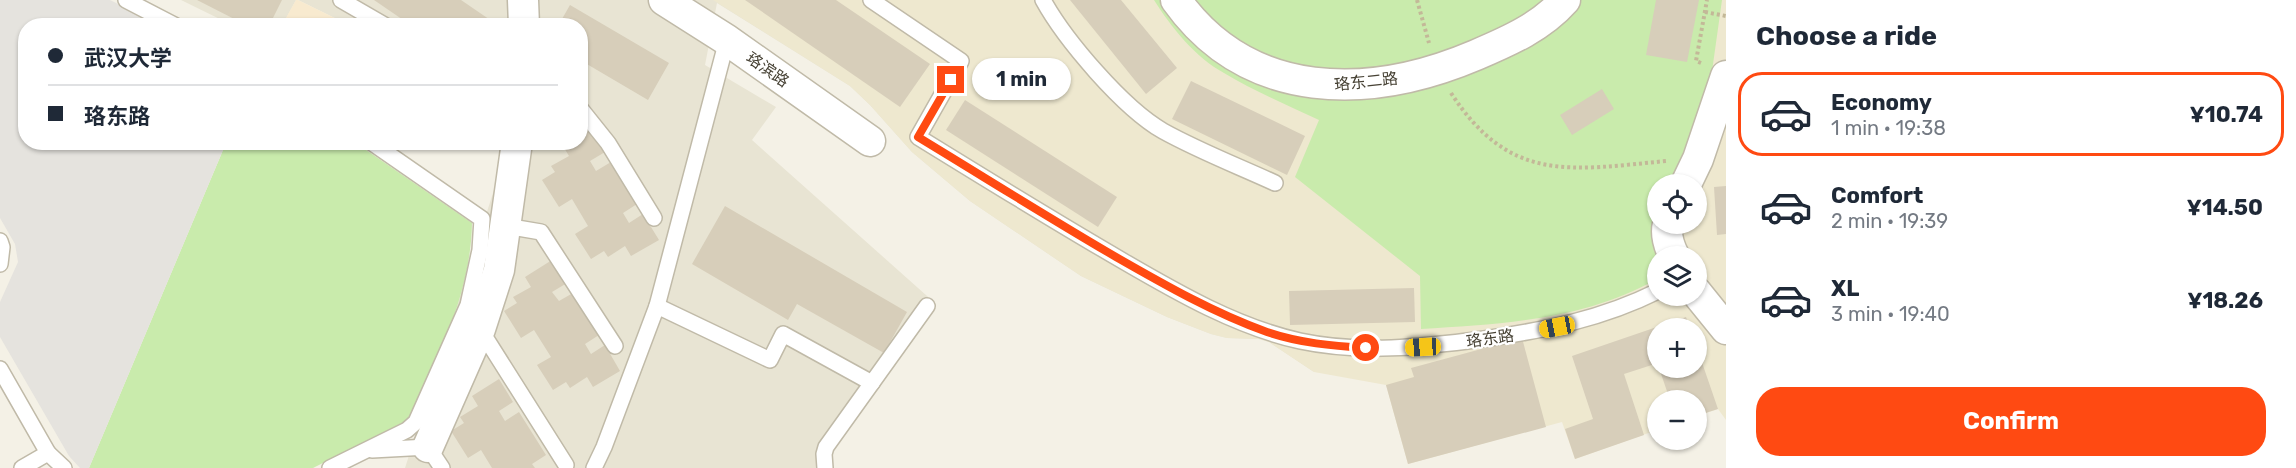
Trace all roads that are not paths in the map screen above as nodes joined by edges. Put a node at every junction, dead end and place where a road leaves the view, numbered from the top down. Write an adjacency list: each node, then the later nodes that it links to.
1 (126, 0): 9 (lane)
2 (341, 0): 10 (lane)
3 (523, 0): 11 (street)
4 (664, 0): 12 (street, 珞滨路)
5 (871, 0): 24 (lane, 珞东路)
6 (1043, 0): 19 (lane)
7 (1176, 0): 8 (street, 珞东二路)
8 (1565, 0)
9 (161, 18)
10 (372, 18)
11 (524, 18)
12 (727, 40): 15 (street, 珞滨路); 25 (lane)
13 (1723, 95): 18 (street)
14 (588, 118): 20 (lane)
15 (870, 141)
16 (383, 150): 33 (lane)
17 (516, 150): 21 (street)
18 (1692, 172)
19 (1275, 183)
20 (654, 218)
21 (506, 226): 28 (street); 30 (lane)
22 (0, 241): 23 (lane)
23 (0, 264)
24 (1647, 296)
25 (657, 306): 32 (lane); 40 (lane)
26 (927, 306): 32 (lane)
27 (1707, 306): 29 (street)
28 (480, 329): 35 (street); 36 (lane)
29 (1726, 329)
30 (615, 346)
31 (0, 369): 34 (lane)
32 (872, 383): 41 (lane)
33 (366, 450): 35 (lane); 39 (lane)
34 (48, 453): 37 (lane); 38 (lane)
35 (435, 457)
36 (566, 465)
37 (22, 468)
38 (64, 468)
39 (330, 468)
40 (594, 468)
41 (825, 468)

